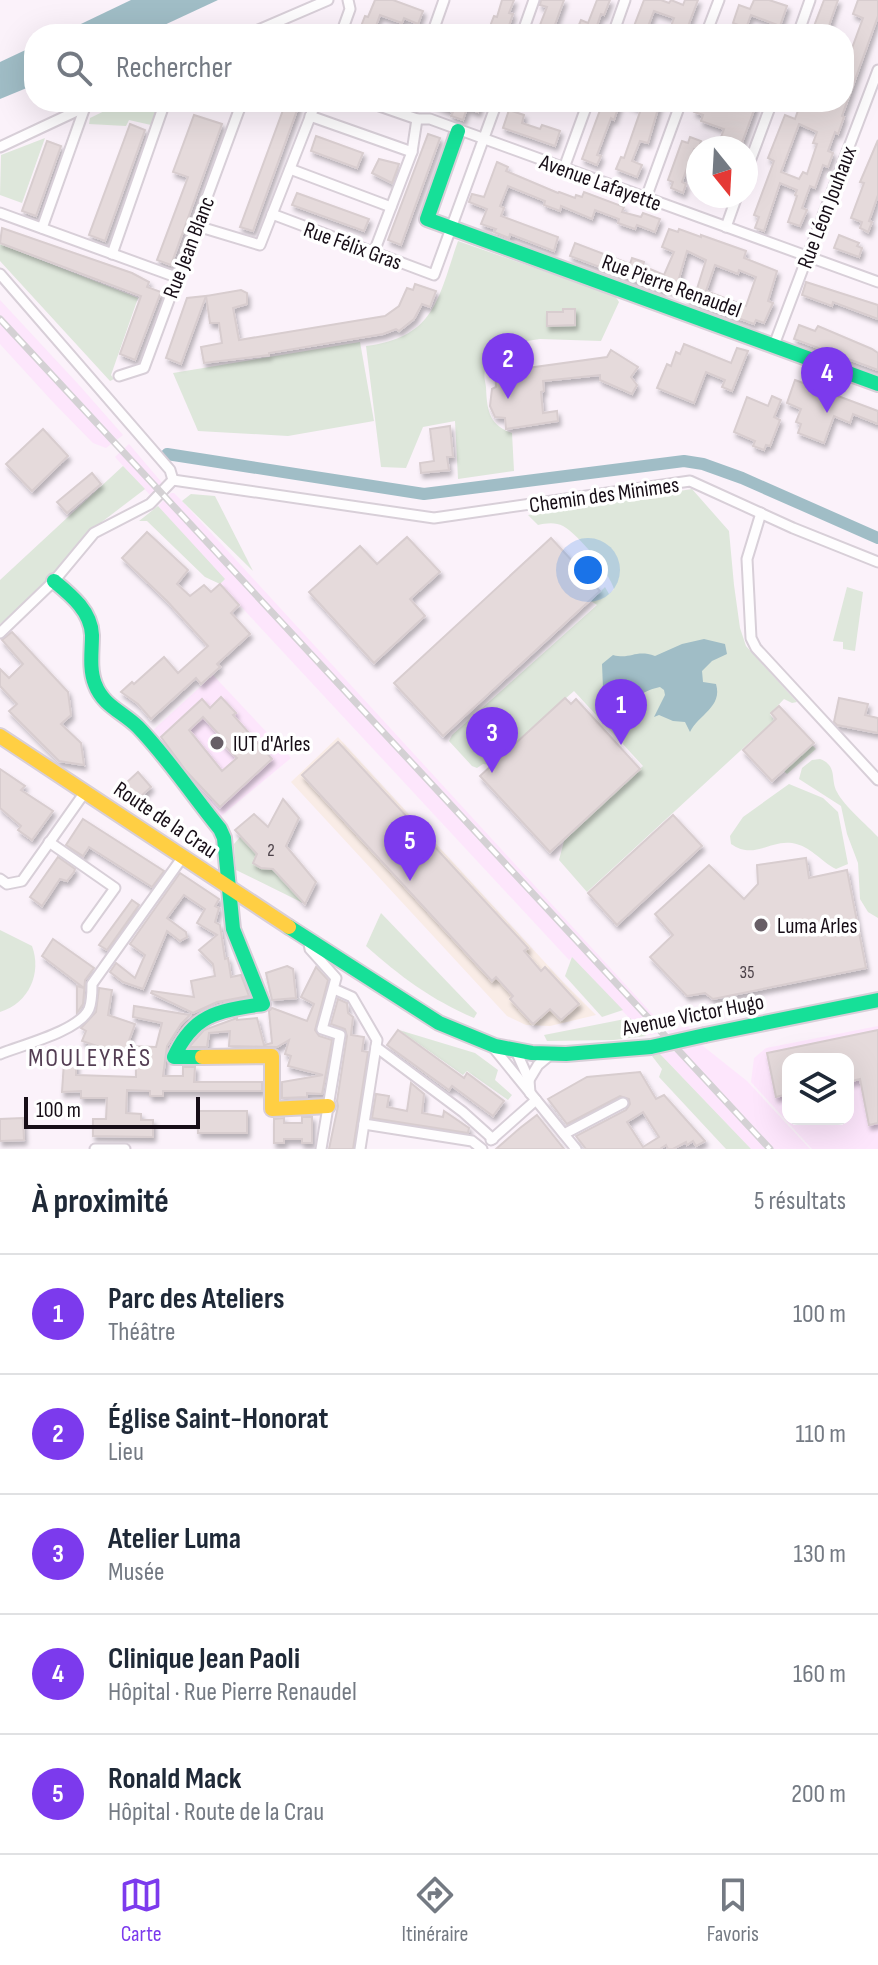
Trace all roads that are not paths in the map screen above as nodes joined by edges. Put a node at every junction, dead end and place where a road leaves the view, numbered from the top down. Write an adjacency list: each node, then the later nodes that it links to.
1 (328, 0): 8 (street)
2 (348, 0): 9 (street)
3 (444, 0): 10 (street)
4 (534, 0): 11 (street)
5 (625, 0): 12 (street)
6 (719, 0): 13 (street)
7 (810, 0): 14 (street)
8 (278, 24)
9 (345, 24)
10 (436, 24)
11 (526, 24)
12 (617, 24)
13 (710, 24)
14 (802, 24)
15 (878, 70): 48 (street, Rue Léon Jouhaux)
16 (74, 112): 33 (street)
17 (83, 112): 44 (street)
18 (162, 112): 47 (street)
19 (238, 112): 42 (street, Rue Jean Blanc)
20 (312, 112): 28 (street)
21 (395, 112): 27 (street, Avenue Lafayette)
22 (404, 112): 27 (street)
23 (493, 112): 31 (street)
24 (584, 112): 35 (street)
25 (677, 112): 37 (street)
26 (768, 112): 32 (street)
27 (403, 115): 29 (street, Avenue Lafayette)
28 (310, 116): 34 (street); 36 (street)
29 (417, 119): 30 (street, Avenue Lafayette); 34 (street)
30 (458, 131): 31 (street, Avenue Lafayette); 45 (street)
31 (483, 140): 35 (street, Avenue Lafayette); 45 (street)
32 (758, 140)
33 (0, 147)
34 (412, 152): 38 (street)
35 (564, 168): 37 (street, Avenue Lafayette)
36 (290, 169): 38 (street); 41 (street)
37 (646, 198): 43 (street, Avenue Lafayette)
38 (391, 207): 46 (street)
39 (733, 208): 43 (street)
40 (0, 213): 44 (street)
41 (272, 214): 42 (street); 46 (street, Rue Félix Gras)
42 (197, 226): 50 (street, Rue Jean Blanc)
43 (726, 227): 48 (street, Avenue Lafayette)
44 (42, 228): 47 (street)
45 (451, 228): 46 (street, Rue Félix Gras); 52 (street, Rue Pierre Renaudel)
46 (374, 252)
47 (112, 254): 50 (street)
48 (808, 256): 51 (street, Avenue Lafayette); 52 (street, Rue Léon Jouhaux)
49 (0, 274): 55 (street)
50 (176, 277): 53 (street, Rue Jean Blanc)
51 (878, 282)
52 (774, 345): 54 (street, Rue Pierre Renaudel)
53 (119, 376)
54 (878, 384)
55 (172, 475): 56 (street, Chemin des Minimes); 58 (street)
56 (761, 513): 57 (street, Chemin des Minimes); 61 (street)
57 (878, 562)
58 (54, 581): 59 (street); 66 (street)
59 (0, 633)
60 (0, 736): 62 (street, Route de la Crau)
61 (878, 780)
62 (85, 792): 63 (street); 64 (street, Route de la Crau)
63 (49, 842): 65 (street); 67 (street)
64 (182, 858): 66 (street, Route de la Crau); 74 (street)
65 (0, 879)
66 (229, 887): 68 (street, Route de la Crau); 79 (street)
67 (87, 927)
68 (308, 938): 69 (street, Route de la Crau); 72 (street, Route de la Crau)
69 (334, 989): 71 (street); 79 (street)
70 (878, 1000): 75 (street, Avenue Victor Hugo, bridge)
71 (377, 1044): 80 (street); 82 (street)
72 (491, 1045): 73 (street, Route de la Crau); 77 (street)
73 (515, 1051): 75 (street, Avenue Victor Hugo); 76 (street)
74 (0, 1054)
75 (552, 1054): 76 (street)
76 (529, 1080): 77 (street)
77 (533, 1096): 81 (street); 82 (street)
78 (623, 1103): 81 (street)
79 (328, 1106): 85 (street)
80 (364, 1124): 86 (street); 87 (street)
81 (564, 1134): 88 (street)
82 (493, 1139): 87 (street)
83 (95, 1149): 84 (street)
84 (125, 1149)
85 (321, 1149)
86 (360, 1149)
87 (482, 1149)
88 (576, 1149)

